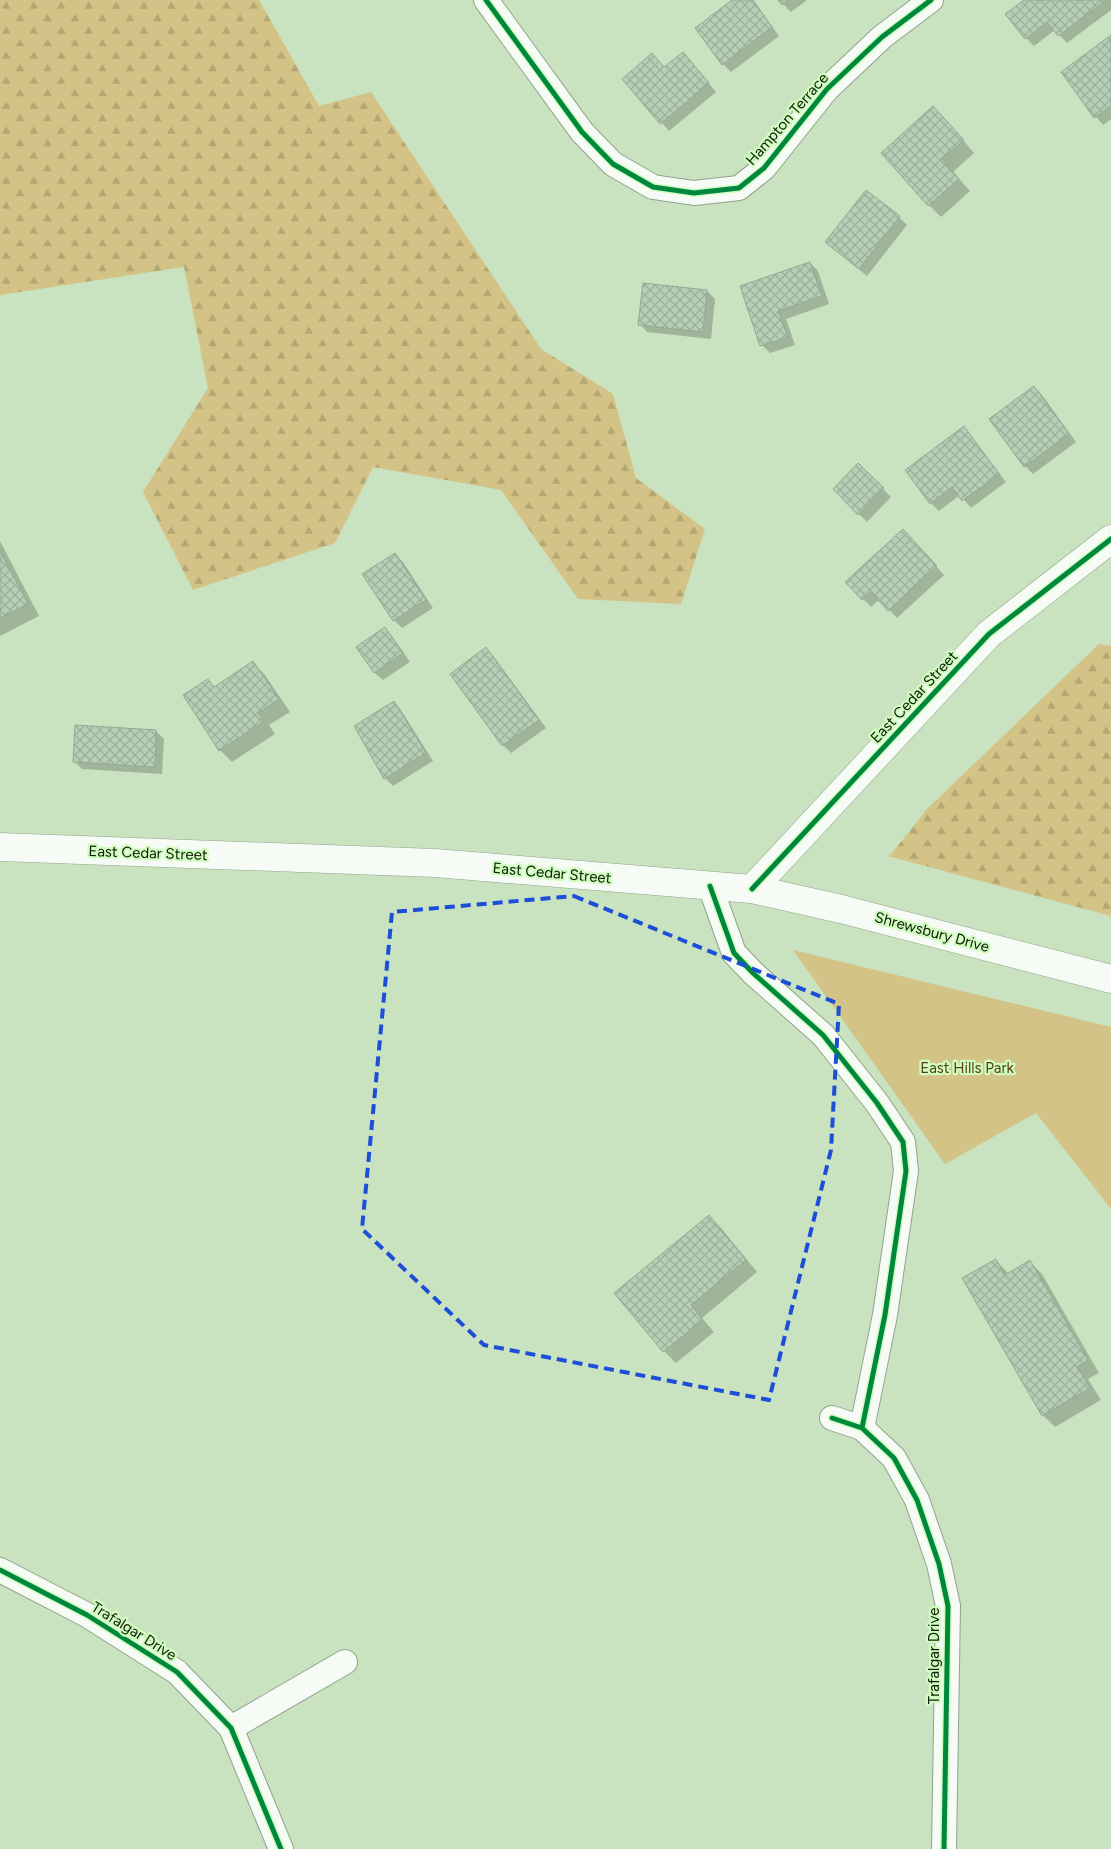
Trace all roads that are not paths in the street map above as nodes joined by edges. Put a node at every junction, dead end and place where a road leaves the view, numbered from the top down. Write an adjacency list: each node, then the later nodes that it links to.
1 (486, 0): 2 (street, Hampton Terrace)
2 (931, 0)
3 (1111, 539): 6 (main road, East Cedar Street)
4 (0, 847): 5 (main road, East Cedar Street)
5 (710, 886): 6 (main road, East Cedar Street); 9 (street)
6 (752, 889): 7 (main road, Shrewsbury Drive)
7 (1111, 979)
8 (832, 1418): 9 (street, Trafalgar Drive)
9 (862, 1428): 14 (street, Trafalgar Drive)
10 (0, 1570): 12 (street, Trafalgar Drive)
11 (346, 1662): 12 (street)
12 (231, 1728): 13 (street, Trafalgar Drive)
13 (281, 1849)
14 (944, 1849)

